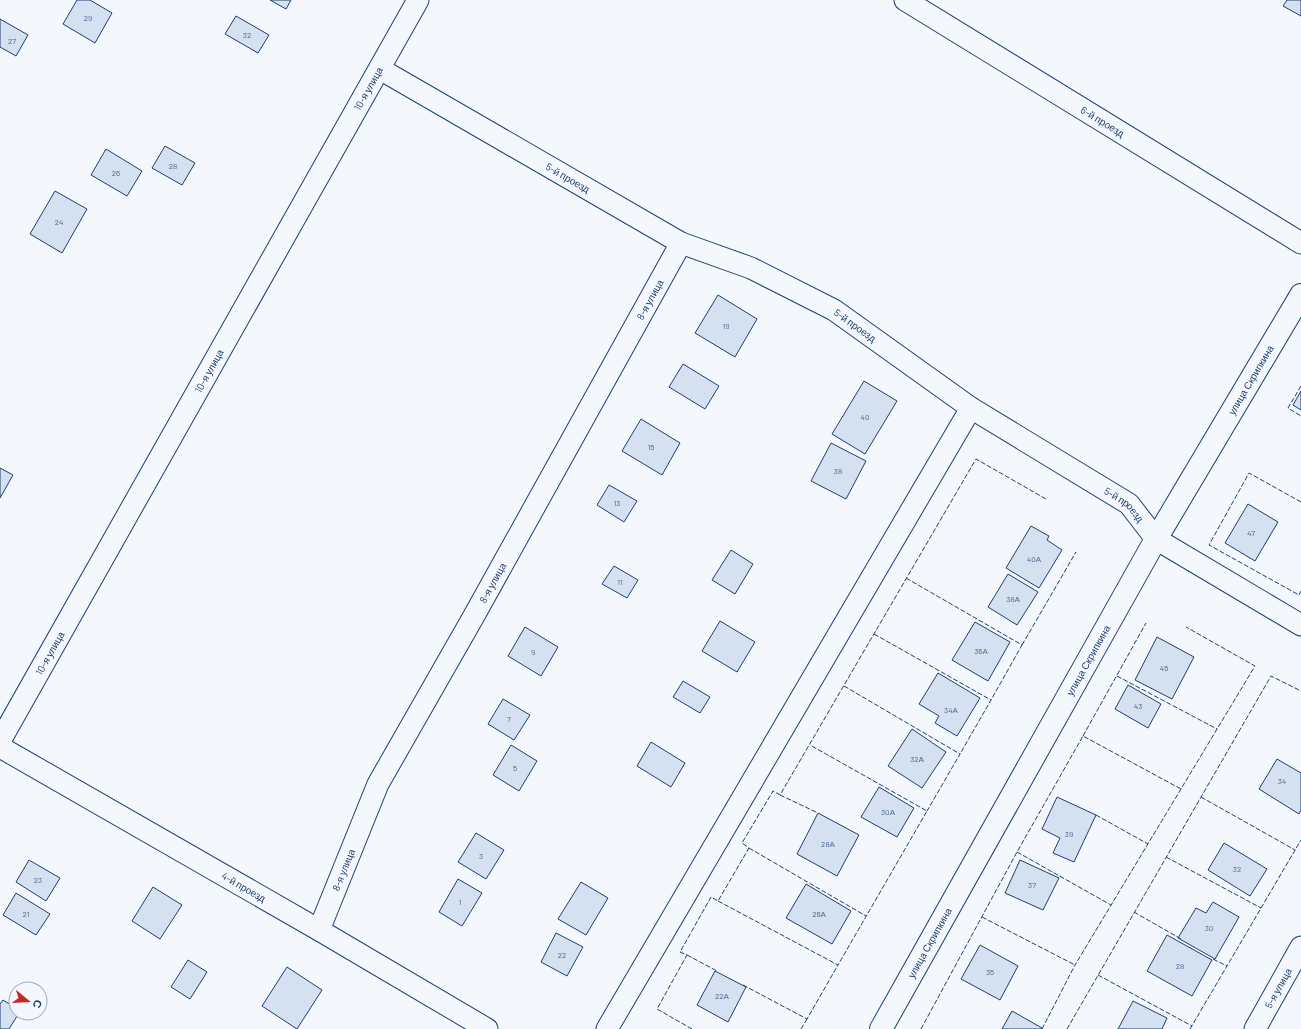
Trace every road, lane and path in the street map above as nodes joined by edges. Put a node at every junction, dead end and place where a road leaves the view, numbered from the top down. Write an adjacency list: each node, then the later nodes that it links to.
1 (418, 0): 3 (street, 10-я улица)
2 (906, 0): 5 (street, 6-й проезд)
3 (380, 69): 4 (street, 5-й проезд); 10 (street, 10-я улица)
4 (681, 243): 7 (street, 5-й проезд); 12 (street, 8-я улица)
5 (1301, 243)
6 (1301, 295): 8 (street, улица Скрипкина)
7 (971, 408): 8 (street, 5-й проезд); 15 (street)
8 (1156, 539): 9 (street, 5-й проезд); 16 (street, улица Скрипкина)
9 (1301, 625)
10 (0, 741)
11 (0, 747): 12 (street, 4-й проезд)
12 (319, 930): 14 (street, 4-й проезд)
13 (1301, 947): 17 (street, 5-я улица)
14 (487, 1029)
15 (607, 1029)
16 (881, 1029)
17 (1255, 1029)

